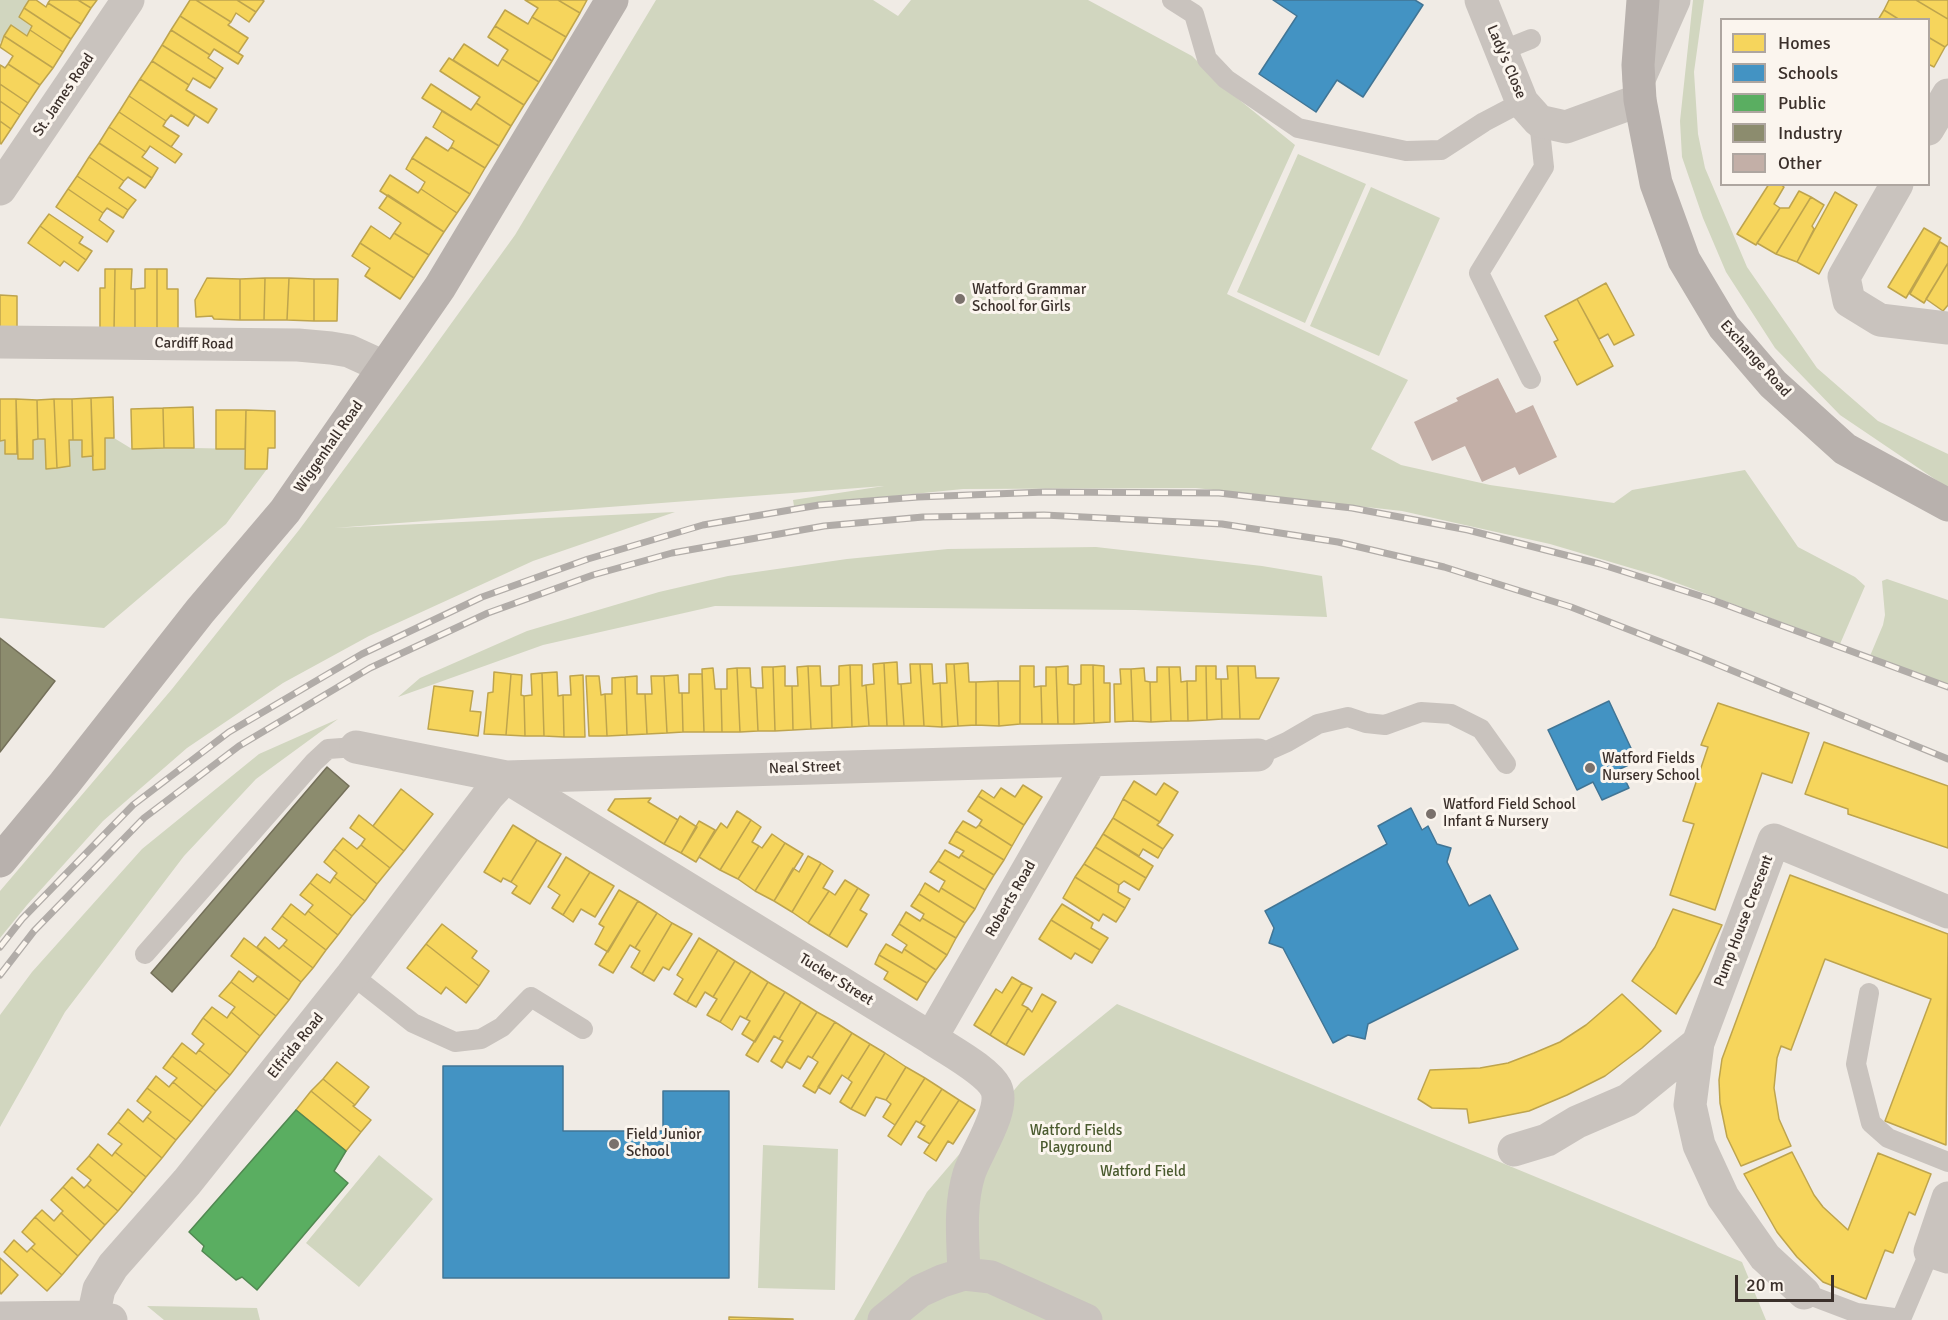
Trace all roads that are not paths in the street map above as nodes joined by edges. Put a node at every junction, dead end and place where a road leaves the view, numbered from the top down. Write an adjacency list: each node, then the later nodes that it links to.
1 (128, 0): 12 (street, St. James Road)
2 (612, 0): 15 (main road, Wiggenhall Road)
3 (1172, 0): 9 (lane)
4 (1481, 0): 9 (street, Lady's Close)
5 (1643, 0): 7 (main road, Exchange Road)
6 (1674, 0): 7 (street)
7 (1639, 90): 9 (street); 17 (main road, Exchange Road)
8 (1948, 95): 10 (street)
9 (1530, 112): 16 (lane)
10 (1930, 127)
11 (1896, 186): 13 (street)
12 (0, 189)
13 (1948, 328)
14 (0, 342): 15 (street, Cardiff Road)
15 (384, 367): 23 (main road, Wiggenhall Road)
16 (1531, 379)
17 (1948, 505)
18 (356, 747): 22 (street, Neal Street); 25 (lane)
19 (1258, 755): 20 (street, Neal Street); 21 (lane)
20 (1091, 760): 22 (street, Neal Street); 29 (street, Roberts Road)
21 (1506, 764)
22 (506, 777): 26 (street, Elfrida Road); 29 (street, Tucker Street)
23 (0, 861)
24 (1948, 912): 30 (street, Pump House Crescent)
25 (145, 954)
26 (352, 975): 28 (lane); 39 (street, Elfrida Road)
27 (1869, 993): 32 (lane)
28 (583, 1029)
29 (931, 1038): 35 (street, Tucker Street)
30 (1698, 1043): 31 (street); 36 (street, Pump House Crescent)
31 (1514, 1150)
32 (1948, 1161)
33 (1948, 1198): 34 (street)
34 (1939, 1254): 42 (lane)
35 (964, 1274): 40 (street); 41 (street)
36 (1804, 1293): 42 (lane)
37 (0, 1318): 38 (street)
38 (48, 1318): 39 (street)
39 (102, 1319)
40 (884, 1320)
41 (1086, 1320)
42 (1900, 1320)

